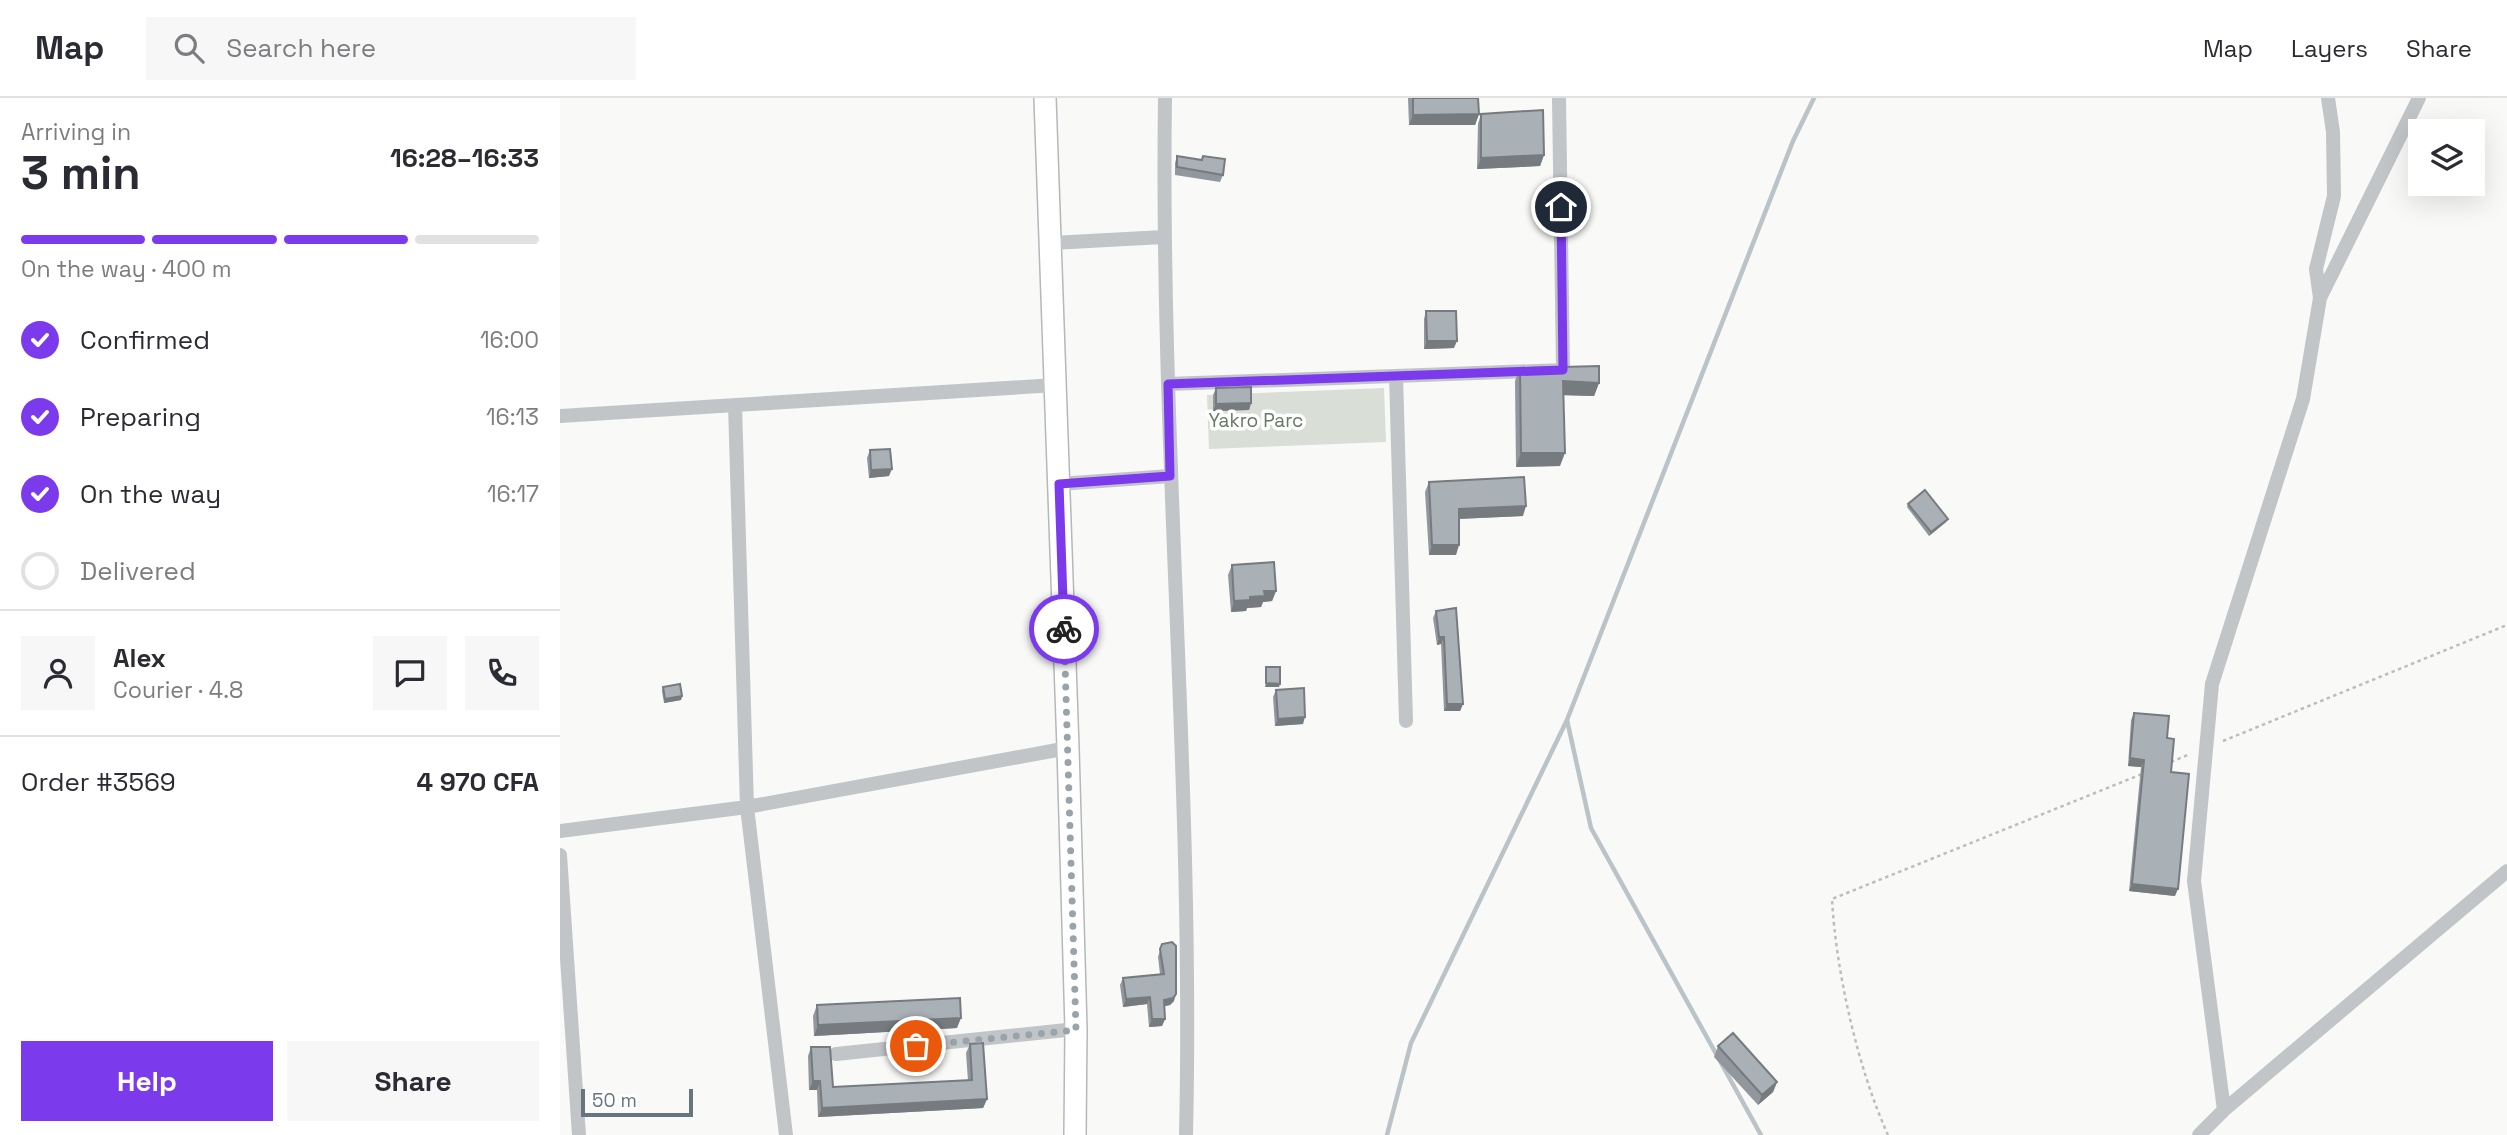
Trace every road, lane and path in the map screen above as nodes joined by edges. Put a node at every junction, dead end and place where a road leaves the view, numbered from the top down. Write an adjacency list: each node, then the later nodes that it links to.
1 (1045, 98): 7 (highway)
2 (1165, 98): 6 (street)
3 (1559, 98): 9 (street)
4 (2328, 98): 8 (street)
5 (2420, 98): 8 (street)
6 (1163, 237): 7 (street); 10 (street)
7 (1052, 243): 11 (highway)
8 (2320, 298): 29 (street)
9 (1396, 376): 10 (street); 17 (street)
10 (1168, 384): 14 (street)
11 (1056, 385): 12 (street); 15 (highway)
12 (735, 405): 13 (street); 23 (street)
13 (560, 416)
14 (1170, 476): 15 (street); 33 (street)
15 (1059, 484): 19 (highway)
16 (2507, 625): 18 (path)
17 (1406, 721)
18 (2214, 744)
19 (1068, 748): 23 (street); 27 (highway)
20 (2201, 749): 21 (path)
21 (2163, 765)
22 (2150, 770): 34 (path)
23 (747, 807): 24 (street); 31 (street)
24 (560, 831)
25 (560, 856): 30 (street)
26 (2507, 871): 29 (street)
27 (1076, 1030): 28 (street); 32 (highway)
28 (835, 1054)
29 (2224, 1110): 35 (street)
30 (579, 1135)
31 (786, 1135)
32 (1075, 1135)
33 (1186, 1135)
34 (1888, 1135)
35 (2199, 1135)

